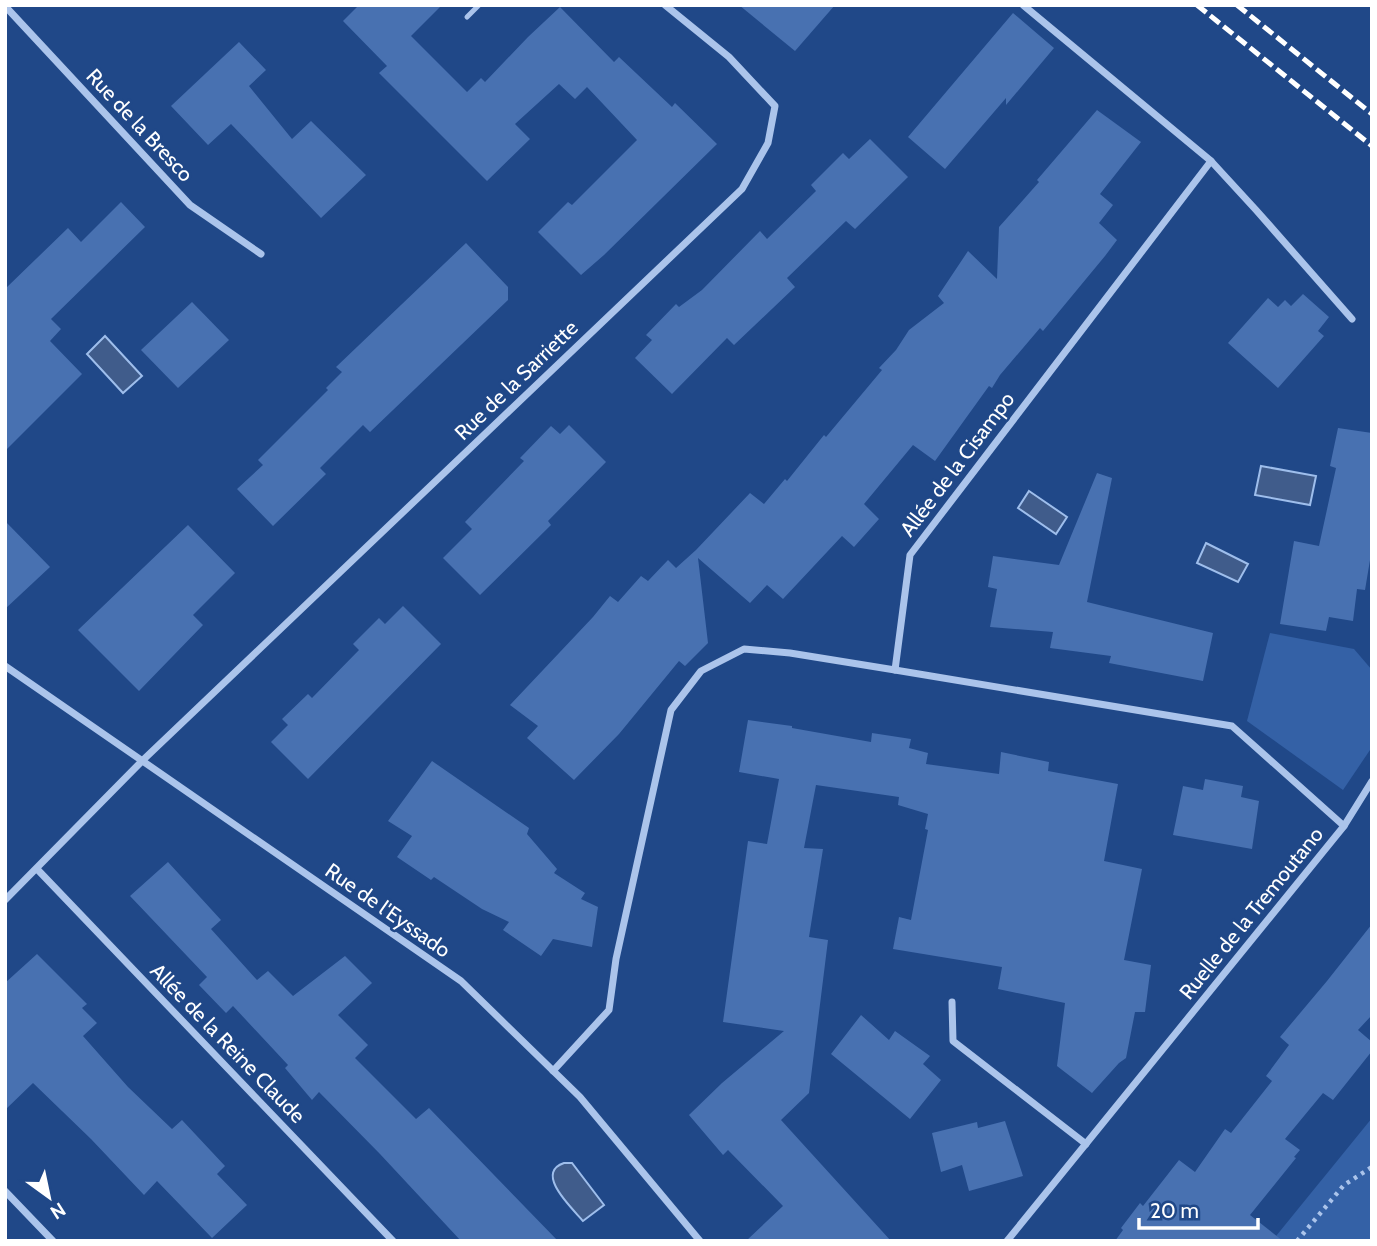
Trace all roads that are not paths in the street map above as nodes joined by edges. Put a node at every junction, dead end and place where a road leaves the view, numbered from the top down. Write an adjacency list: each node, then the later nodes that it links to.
1 (479, 5): 5 (lane)
2 (665, 5): 11 (street, Rue de la Sarriette)
3 (1023, 5): 6 (street)
4 (5, 6): 7 (street, Rue de la Bresco)
5 (467, 17)
6 (1210, 161): 8 (street); 10 (street, Allée de la Cisampo)
7 (261, 254)
8 (1352, 319)
9 (5, 666): 11 (street, Rue de l'Eyssado)
10 (895, 670): 13 (street, Ruelle de la Tremoutano); 17 (street)
11 (142, 761): 14 (street); 17 (street, Rue de l'Eyssado)
12 (1372, 781): 13 (street)
13 (1344, 826): 18 (street, Ruelle de la Tremoutano)
14 (37, 869): 15 (street); 21 (street, Allée de la Reine Claude)
15 (5, 900)
16 (951, 1002): 18 (street)
17 (554, 1071): 22 (street, Rue de l'Eyssado)
18 (1086, 1144): 23 (street, Ruelle de la Tremoutano)
19 (5, 1191): 20 (street)
20 (53, 1241)
21 (393, 1241)
22 (700, 1241)
23 (1007, 1241)

